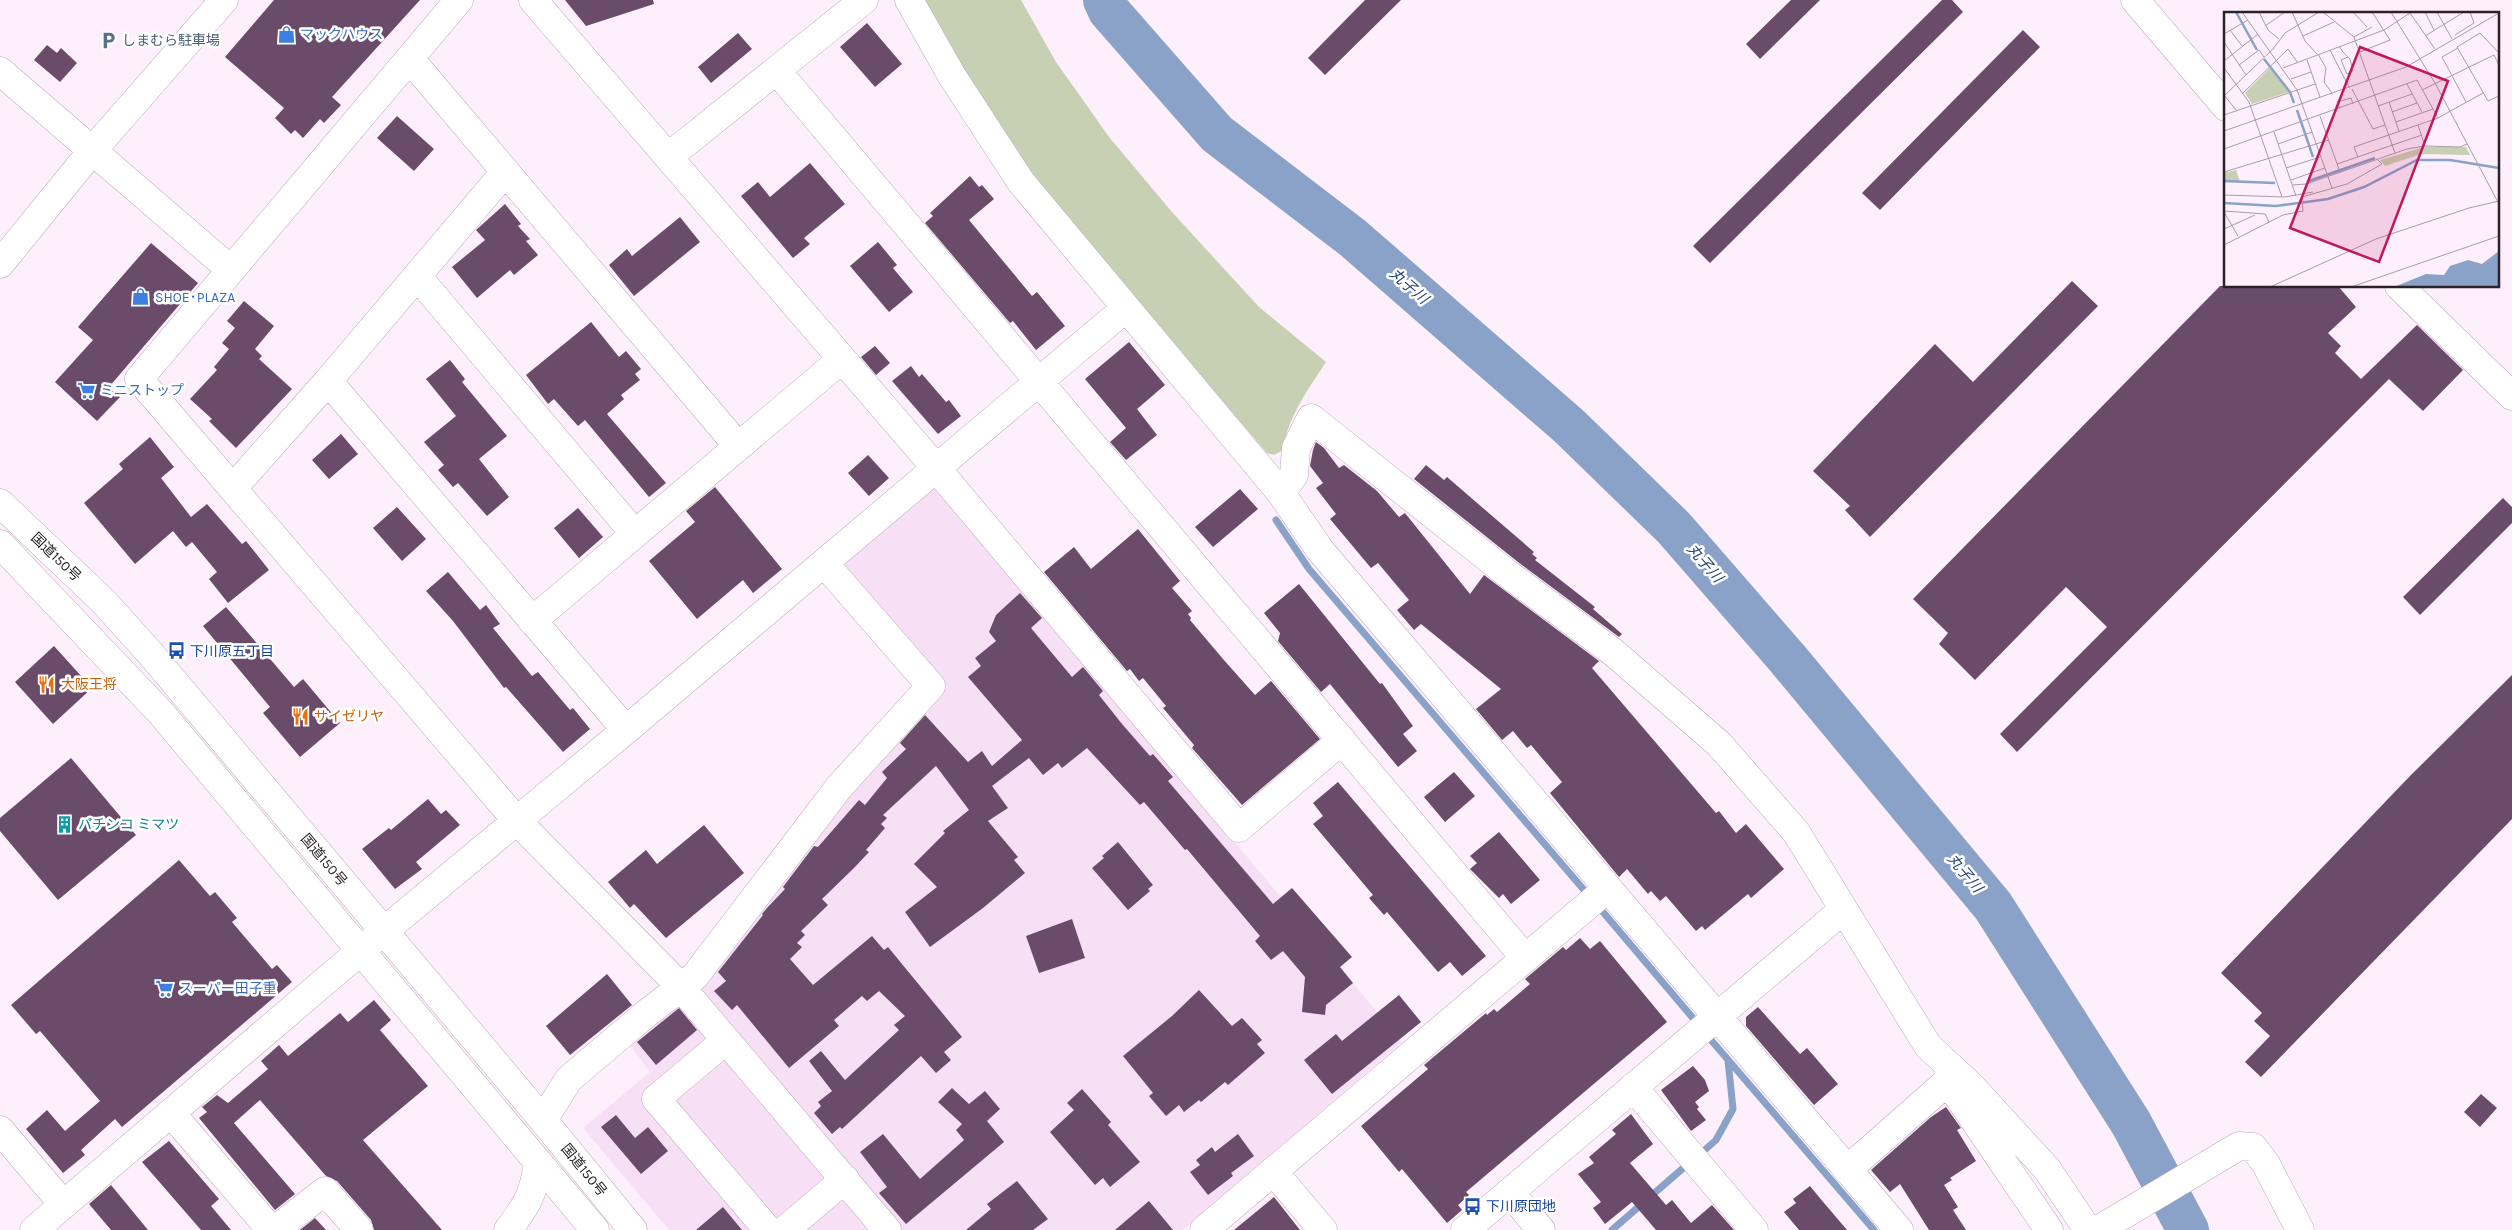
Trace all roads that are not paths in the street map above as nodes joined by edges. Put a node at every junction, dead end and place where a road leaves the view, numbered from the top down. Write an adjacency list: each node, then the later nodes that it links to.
1 (224, 0): 11 (main road)
2 (460, 0): 7 (main road)
3 (532, 0): 12 (main road)
4 (864, 0): 9 (main road)
5 (909, 0): 18 (main road)
6 (2135, 0): 10 (main road)
7 (410, 59): 13 (main road); 15 (main road)
8 (0, 71): 11 (main road)
9 (777, 71): 12 (main road); 21 (main road)
10 (2224, 105)
11 (92, 151): 14 (main road); 15 (main road)
12 (668, 157): 19 (main road)
13 (505, 172): 16 (main road); 23 (main road)
14 (0, 264)
15 (231, 270): 25 (main road)
16 (417, 276): 20 (main road); 28 (main road)
17 (2401, 288): 22 (main road)
18 (1126, 308): 21 (main road); 26 (main road)
19 (842, 359): 23 (main road); 24 (main road)
20 (328, 381): 25 (main road); 31 (main road)
21 (1039, 382): 24 (main road); 33 (main road)
22 (2512, 396)
23 (738, 446): 28 (main road)
24 (936, 468): 30 (main road); 33 (main road)
25 (233, 488): 34 (main road)
26 (1281, 493): 35 (main road); 36 (main road)
27 (0, 503): 37 (main road, 国道150号)
28 (634, 534): 31 (main road)
29 (0, 544): 38 (main road)
30 (824, 563): 32 (main road); 40 (main road)
31 (532, 621): 32 (main road)
32 (626, 730): 34 (main road)
33 (1342, 740): 39 (main road)
34 (518, 821): 37 (main road); 40 (main road)
35 (1607, 889): 39 (main road); 41 (main road)
36 (1843, 910): 41 (main road); 43 (main road)
37 (384, 932): 38 (main road); 47 (main road, 国道150号)
38 (361, 951): 46 (main road); 49 (main road)
39 (1525, 958): 51 (main road)
40 (680, 986): 42 (main road); 47 (main road)
41 (1716, 1016): 45 (main road); 50 (main road)
42 (726, 1040): 52 (main road); 62 (main road)
43 (1928, 1046): 44 (main road); 55 (main road)
44 (1948, 1081): 50 (main road); 71 (main road)
45 (1633, 1087): 53 (main road); 69 (main road)
46 (171, 1114): 54 (main road); 57 (main road)
47 (543, 1120): 61 (main road, 国道150号)
48 (0, 1130): 54 (main road)
49 (538, 1162): 59 (main road); 60 (main road)
50 (1847, 1170): 70 (main road)
51 (1273, 1171): 65 (main road); 66 (main road)
52 (844, 1179): 63 (main road); 64 (main road)
53 (1510, 1192): 67 (main road); 68 (main road)
54 (63, 1204): 56 (main road)
55 (2097, 1229): 72 (main road)
56 (34, 1230)
57 (273, 1230): 58 (main road)
58 (359, 1230)
59 (508, 1230)
60 (595, 1230)
61 (633, 1230)
62 (768, 1230)
63 (785, 1230)
64 (888, 1230)
65 (1204, 1230)
66 (1322, 1230)
67 (1465, 1230)
68 (1542, 1230)
69 (1754, 1230)
70 (1899, 1230)
71 (2049, 1230)
72 (2300, 1230)

